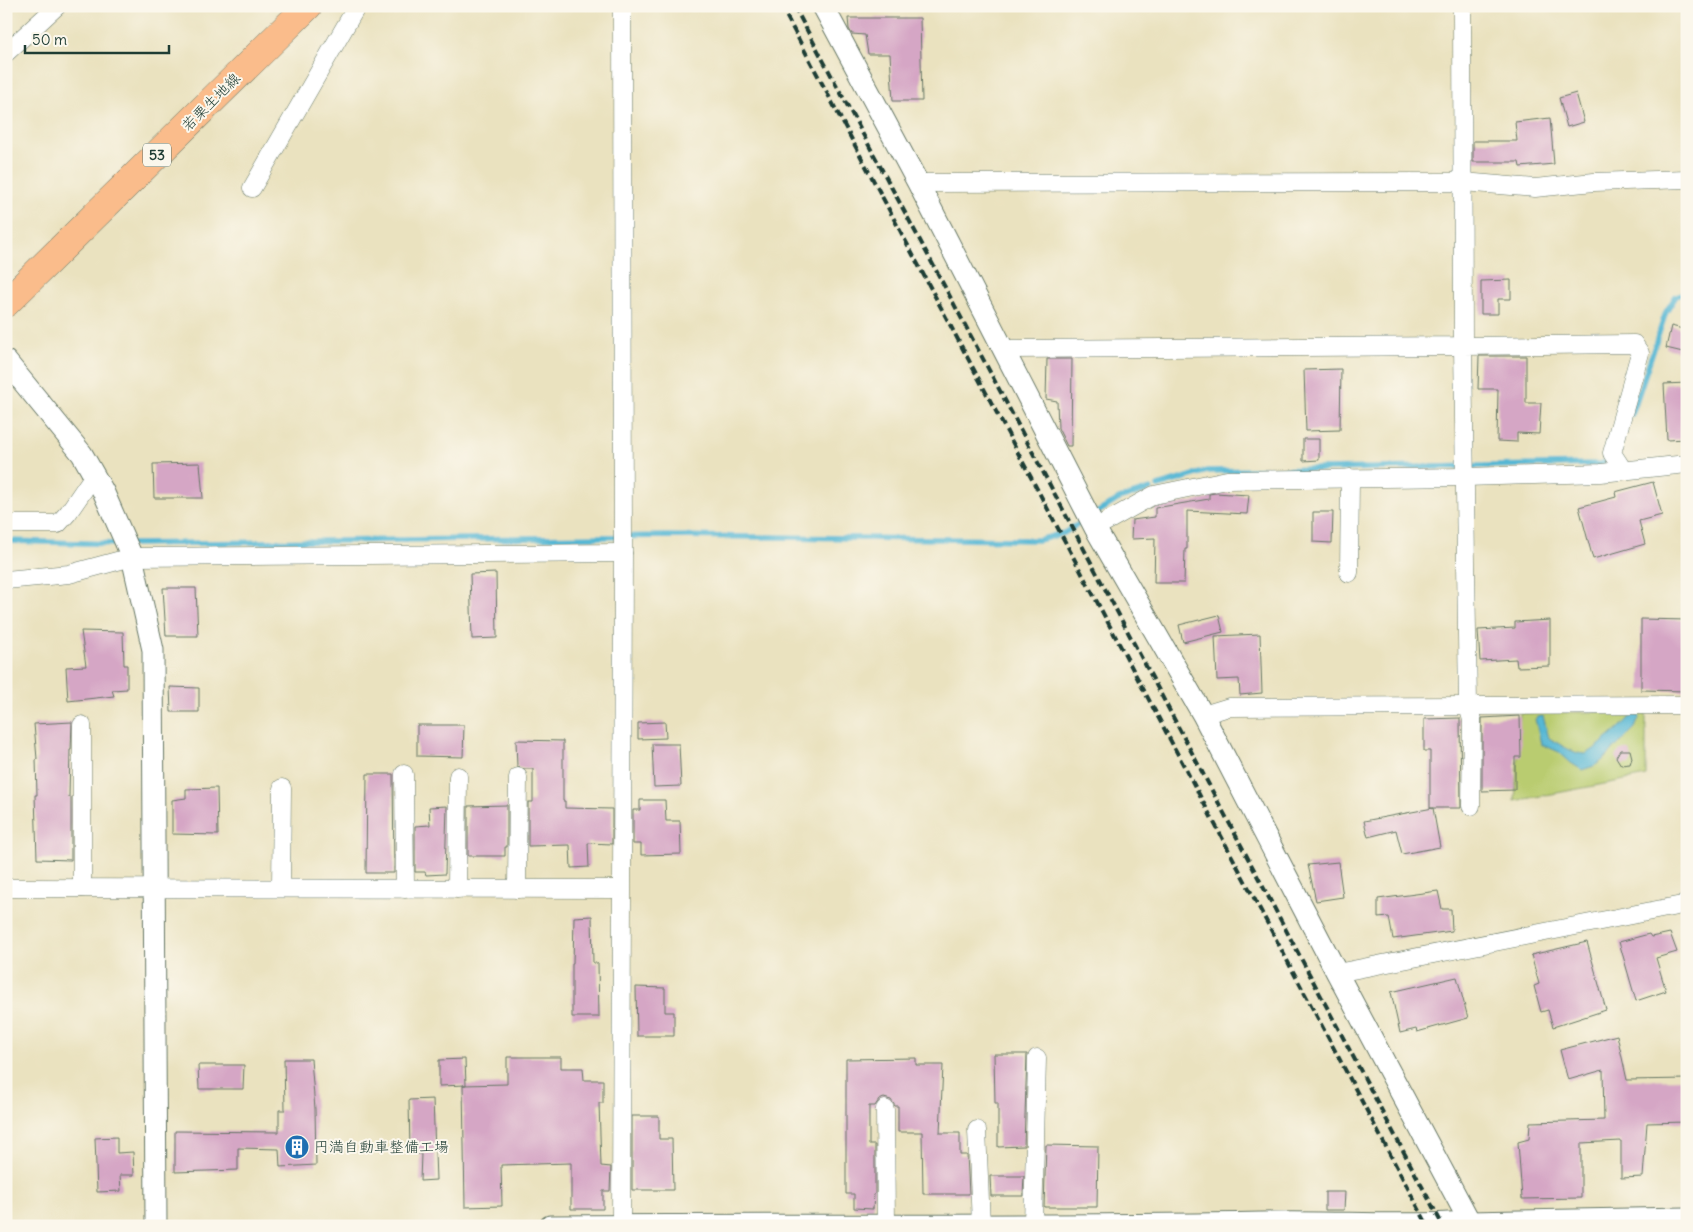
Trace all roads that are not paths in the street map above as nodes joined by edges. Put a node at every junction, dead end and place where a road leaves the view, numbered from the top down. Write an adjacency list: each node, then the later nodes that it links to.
1 (58, 6): 7 (street)
2 (308, 6): 12 (main road, 若栗生地線 / 53)
3 (357, 6): 11 (street)
4 (622, 6): 23 (street)
5 (823, 6): 10 (street)
6 (1462, 6): 9 (street)
7 (6, 53)
8 (1687, 179): 9 (street)
9 (1463, 182): 10 (street); 13 (street)
10 (918, 183): 14 (street)
11 (252, 188)
12 (6, 303)
13 (1463, 346): 14 (street); 17 (street); 19 (street)
14 (1004, 349): 22 (street)
15 (6, 362): 18 (street)
16 (1687, 464): 17 (street)
17 (1623, 470): 19 (street)
18 (94, 475): 21 (street); 24 (street)
19 (1466, 477): 20 (street); 28 (street)
20 (1350, 478): 22 (street); 25 (street)
21 (6, 524)
22 (1095, 528): 29 (street)
23 (623, 554): 24 (street); 43 (street)
24 (132, 557): 26 (street); 38 (street)
25 (1349, 573)
26 (6, 580)
27 (1687, 705): 28 (street)
28 (1468, 706): 29 (street); 35 (street)
29 (1203, 715): 45 (street)
30 (82, 725): 37 (street)
31 (404, 774): 40 (street)
32 (458, 776): 41 (street)
33 (518, 777): 42 (street)
34 (282, 788): 39 (street)
35 (1471, 806)
36 (6, 888): 37 (street)
37 (82, 888): 38 (street)
38 (155, 888): 39 (street); 55 (street)
39 (281, 888): 40 (street)
40 (405, 888): 41 (street)
41 (458, 889): 42 (street)
42 (517, 889): 43 (street)
43 (621, 889): 57 (street)
44 (1687, 904): 45 (street)
45 (1337, 973): 50 (street)
46 (1036, 1058): 53 (street)
47 (885, 1109): 51 (street)
48 (977, 1130): 52 (street)
49 (1687, 1218): 50 (street)
50 (1471, 1224): 54 (street)
51 (886, 1225): 59 (street); 60 (street)
52 (981, 1225): 53 (street); 60 (street)
53 (1034, 1225): 54 (street)
54 (1166, 1225)
55 (156, 1226)
56 (550, 1226): 57 (street)
57 (620, 1226): 58 (street)
58 (728, 1226): 59 (street)
59 (791, 1226)
60 (900, 1226)

